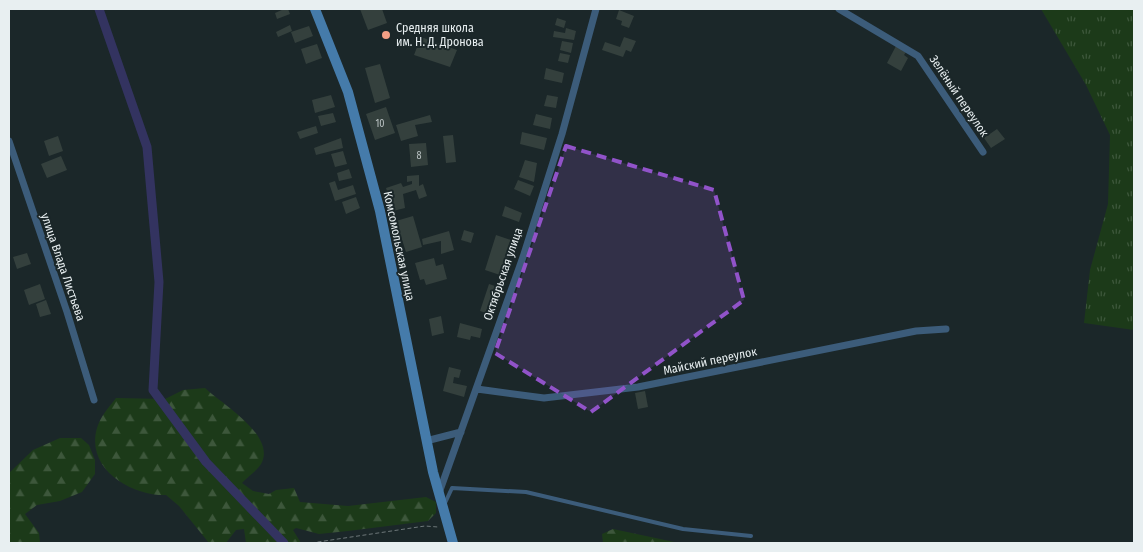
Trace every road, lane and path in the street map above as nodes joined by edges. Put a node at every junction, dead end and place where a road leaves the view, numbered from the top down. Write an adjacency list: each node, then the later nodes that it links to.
1 (315, 9): 10 (street, Комсомольская улица)
2 (596, 9): 7 (street, Октябрьская улица)
3 (839, 9): 5 (street, Зелёный переулок)
4 (9, 141): 8 (street, улица Влада Листьева)
5 (983, 152)
6 (946, 329): 7 (street, Майский переулок)
7 (477, 389): 9 (street, Октябрьская улица)
8 (94, 400)
9 (461, 432): 10 (street); 11 (street, Октябрьская улица)
10 (426, 441): 13 (street, Комсомольская улица)
11 (444, 478): 12 (lane); 13 (street, Октябрьская улица)
12 (452, 488): 14 (lane); 16 (lane)
13 (439, 493): 14 (street)
14 (442, 507): 15 (street)
15 (448, 528): 17 (path); 18 (street)
16 (751, 536)
17 (311, 543)
18 (454, 543)

